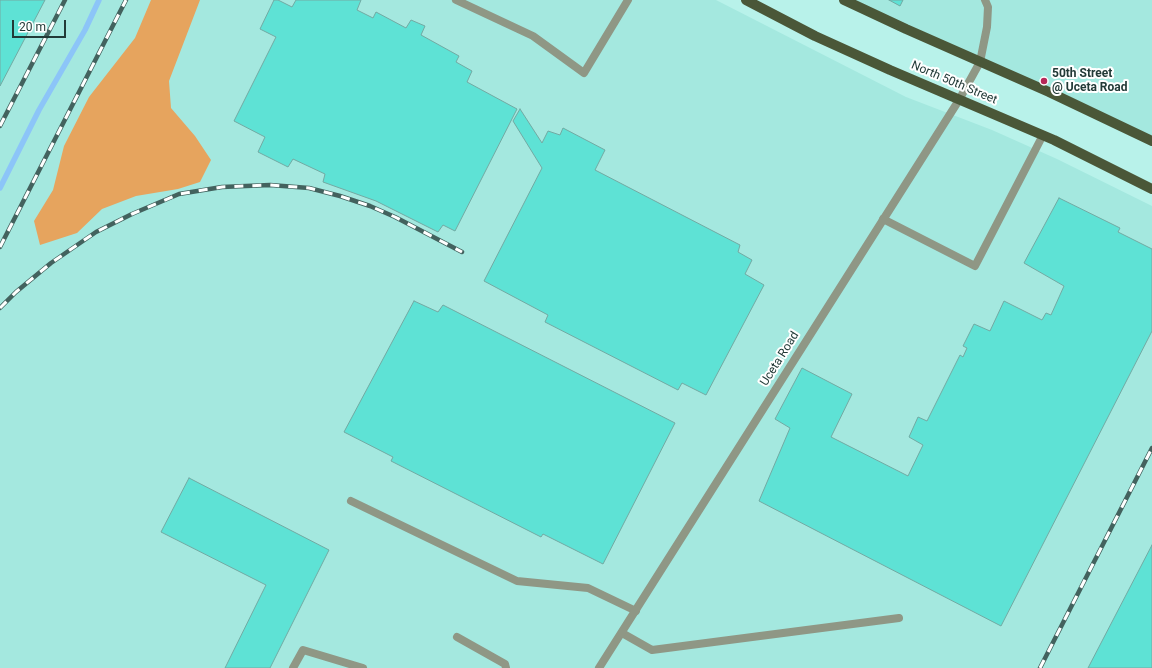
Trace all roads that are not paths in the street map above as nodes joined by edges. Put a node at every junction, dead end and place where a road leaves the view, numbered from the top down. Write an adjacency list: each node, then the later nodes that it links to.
1 (456, 0): 2 (street)
2 (628, 0)
3 (746, 0): 7 (main road, North 50th Street)
4 (844, 0): 6 (main road)
5 (985, 0): 6 (street, Uceta Road)
6 (980, 62): 7 (street, Uceta Road); 9 (main road)
7 (958, 100): 8 (main road, North 50th Street); 11 (street, Uceta Road)
8 (1043, 135): 10 (main road, North 50th Street); 11 (street)
9 (1152, 141)
10 (1152, 189)
11 (883, 219): 13 (street, Uceta Road)
12 (351, 501): 13 (street)
13 (636, 611): 15 (street, Uceta Road)
14 (900, 618): 15 (street)
15 (622, 633): 20 (street, Uceta Road)
16 (457, 637): 19 (street)
17 (293, 668): 18 (street)
18 (363, 668)
19 (506, 668)
20 (599, 668)

